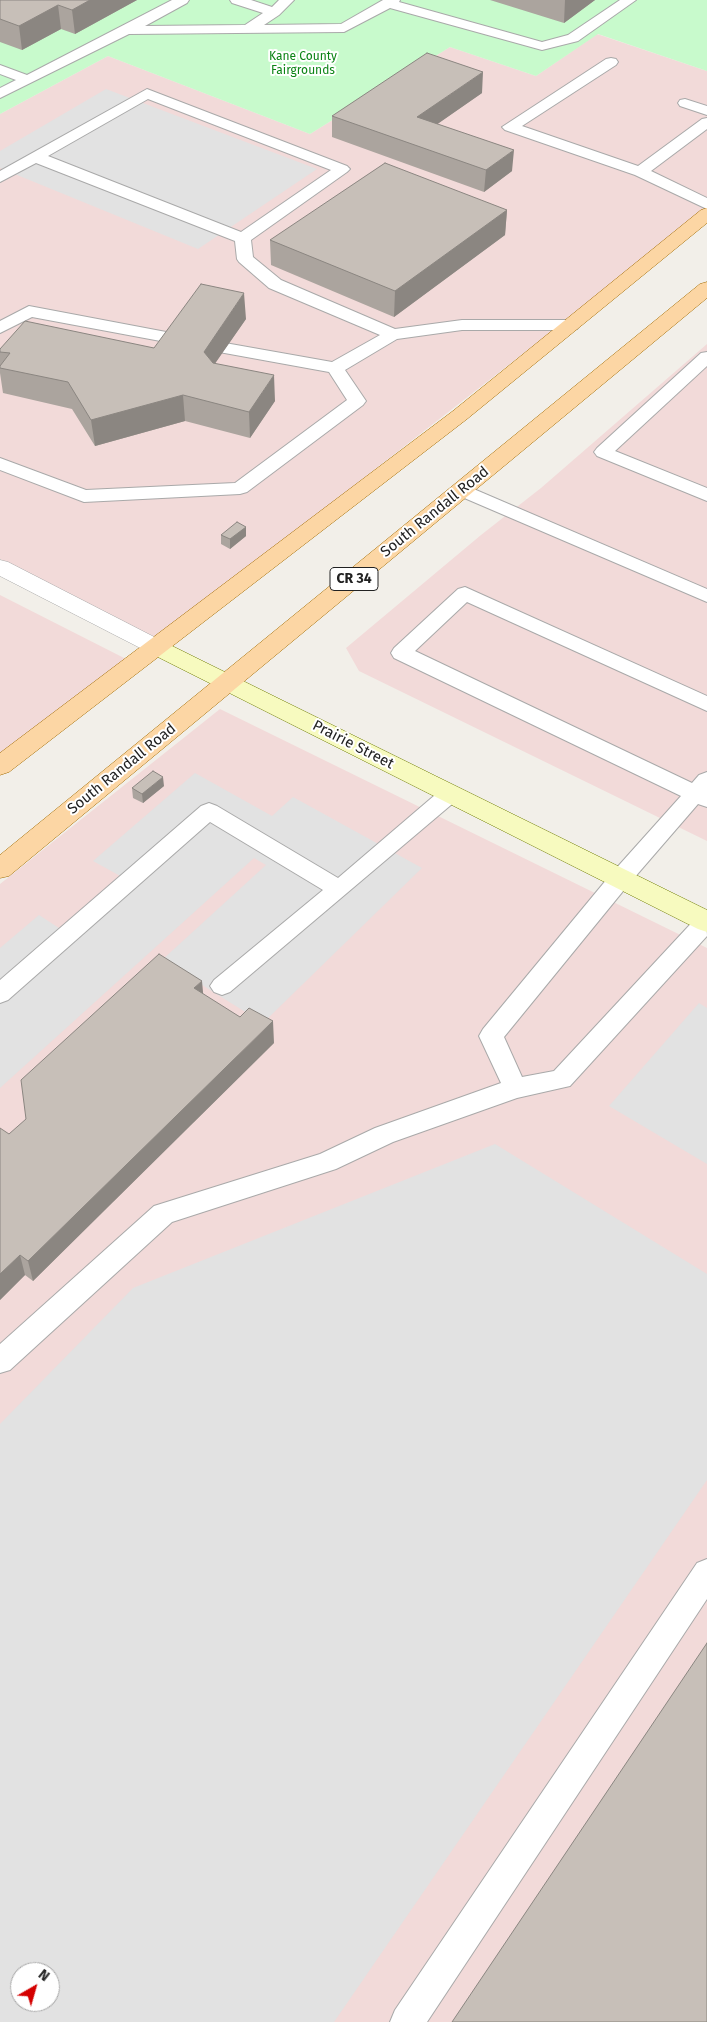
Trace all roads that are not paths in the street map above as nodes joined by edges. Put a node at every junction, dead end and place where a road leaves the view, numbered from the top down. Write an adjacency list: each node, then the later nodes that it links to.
1 (182, 0): 7 (lane)
2 (287, 0): 6 (lane)
3 (629, 0): 5 (lane)
4 (244, 1): 6 (lane)
5 (390, 2): 8 (lane)
6 (274, 12): 8 (lane)
7 (126, 30): 8 (lane); 11 (lane)
8 (244, 30)
9 (611, 62): 17 (lane)
10 (0, 69): 11 (lane)
11 (28, 80): 12 (lane)
12 (0, 94)
13 (685, 103): 14 (lane)
14 (707, 111)
15 (707, 122): 17 (lane)
16 (36, 157): 18 (lane); 21 (lane); 21 (lane)
17 (640, 172): 19 (lane)
18 (0, 177)
19 (707, 204)
20 (707, 214): 23 (main road)
21 (243, 238): 25 (lane)
22 (707, 288): 31 (main road, South Randall Road / CR 34)
23 (571, 325): 25 (lane); 35 (main road)
24 (0, 328): 26 (lane)
25 (393, 334): 29 (lane)
26 (182, 340)
27 (226, 348): 29 (lane)
28 (707, 357): 32 (lane)
29 (335, 368): 30 (lane)
30 (0, 464)
31 (462, 490): 34 (lane); 36 (main road, South Randall Road / CR 34)
32 (707, 495)
33 (0, 567): 35 (street, Prairie Street)
34 (707, 596)
35 (156, 647): 36 (street, Prairie Street); 38 (main road)
36 (228, 683): 40 (street, Prairie Street); 41 (main road, South Randall Road / CR 34)
37 (707, 704): 39 (lane)
38 (0, 766)
39 (703, 791): 42 (lane)
40 (450, 794): 42 (street, Prairie Street); 43 (lane)
41 (0, 869)
42 (620, 879): 44 (street, Prairie Street); 47 (lane)
43 (339, 889): 45 (lane); 46 (lane)
44 (707, 922): 47 (lane)
45 (222, 986)
46 (0, 994)
47 (515, 1088): 48 (lane)
48 (0, 1361)
49 (707, 1573): 50 (lane)
50 (407, 2022)

